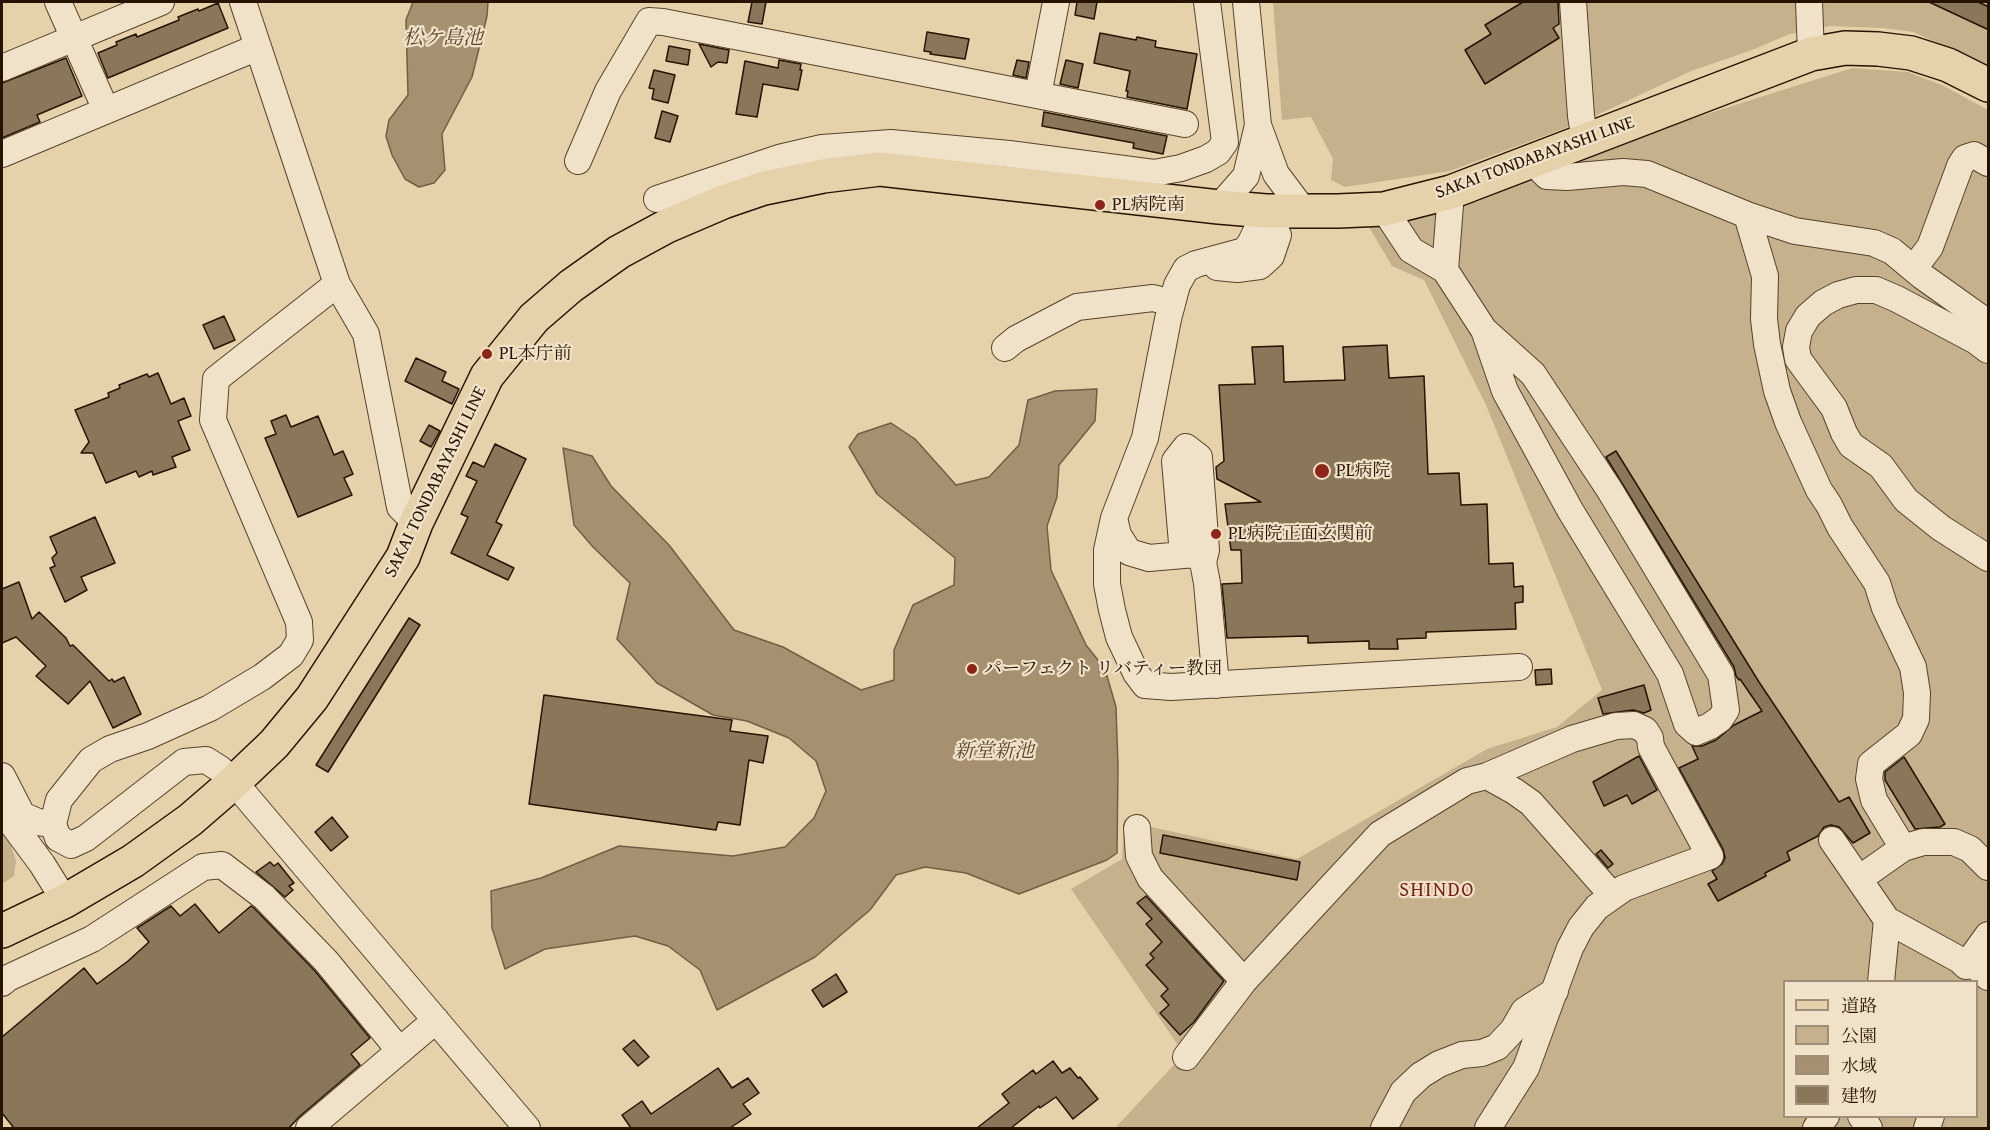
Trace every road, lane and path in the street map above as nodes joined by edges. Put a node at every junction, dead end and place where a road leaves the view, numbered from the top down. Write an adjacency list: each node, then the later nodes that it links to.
1 (58, 2): 9 (street)
2 (161, 2): 9 (street)
3 (243, 2): 10 (street)
4 (1056, 2): 14 (street)
5 (1207, 2): 24 (street)
6 (1246, 2): 17 (street)
7 (1573, 2): 18 (street)
8 (1809, 2): 11 (street)
9 (74, 38): 12 (street); 15 (street)
10 (258, 47): 15 (street); 32 (street)
11 (1810, 54): 13 (main road, SAKAI TONDABAYASHI LINE); 18 (main road, SAKAI TONDABAYASHI LINE)
12 (2, 68)
13 (1989, 85)
14 (1038, 95): 16 (street); 21 (street)
15 (106, 110): 19 (street)
16 (1185, 124)
17 (1258, 125): 25 (street); 28 (street)
18 (1586, 140): 20 (main road, SAKAI TONDABAYASHI LINE)
19 (2, 154)
20 (1536, 159): 23 (main road, SAKAI TONDABAYASHI LINE); 29 (street)
21 (578, 161)
22 (1989, 163): 30 (street)
23 (1451, 192): 26 (main road, SAKAI TONDABAYASHI LINE); 31 (street)
24 (657, 199)
25 (1219, 207): 27 (main road, SAKAI TONDABAYASHI LINE); 39 (main road, SAKAI TONDABAYASHI LINE)
26 (1384, 209): 28 (main road, SAKAI TONDABAYASHI LINE); 31 (street)
27 (1266, 210): 28 (main road, SAKAI TONDABAYASHI LINE); 33 (street)
28 (1303, 210)
29 (1747, 215): 30 (street); 50 (street)
30 (1914, 268): 34 (street)
31 (1445, 270): 35 (street)
32 (337, 284): 39 (street); 47 (street)
33 (1172, 303): 36 (street); 38 (street)
34 (1989, 323)
35 (1484, 330): 35 (street)
36 (1005, 348)
37 (1989, 350): 40 (street)
38 (1114, 518): 42 (street); 42 (street)
39 (416, 523): 45 (main road, SAKAI TONDABAYASHI LINE)
40 (1989, 558)
41 (1519, 667): 42 (street)
42 (1216, 685)
43 (2, 776): 47 (street)
44 (1487, 776): 53 (street); 53 (street); 60 (street)
45 (234, 782): 47 (street); 54 (main road, SAKAI TONDABAYASHI LINE); 63 (street)
46 (2, 810): 54 (street)
47 (53, 824)
48 (1137, 828): 60 (street)
49 (1832, 840): 52 (street)
50 (1903, 849): 51 (street); 52 (street)
51 (1989, 867)
52 (1859, 879): 55 (street)
53 (1612, 895): 62 (street)
54 (65, 901): 56 (main road, SAKAI TONDABAYASHI LINE)
55 (1887, 920): 58 (street); 59 (street)
56 (2, 931)
57 (1989, 935): 58 (street)
58 (1974, 972)
59 (1881, 980)
60 (1244, 981): 65 (street)
61 (2, 983): 64 (street)
62 (1555, 991): 68 (street); 69 (street)
63 (436, 1020): 64 (street); 67 (street)
64 (400, 1051): 66 (street)
65 (1186, 1057)
66 (309, 1128)
67 (527, 1128)
68 (1384, 1128)
69 (1488, 1128)

